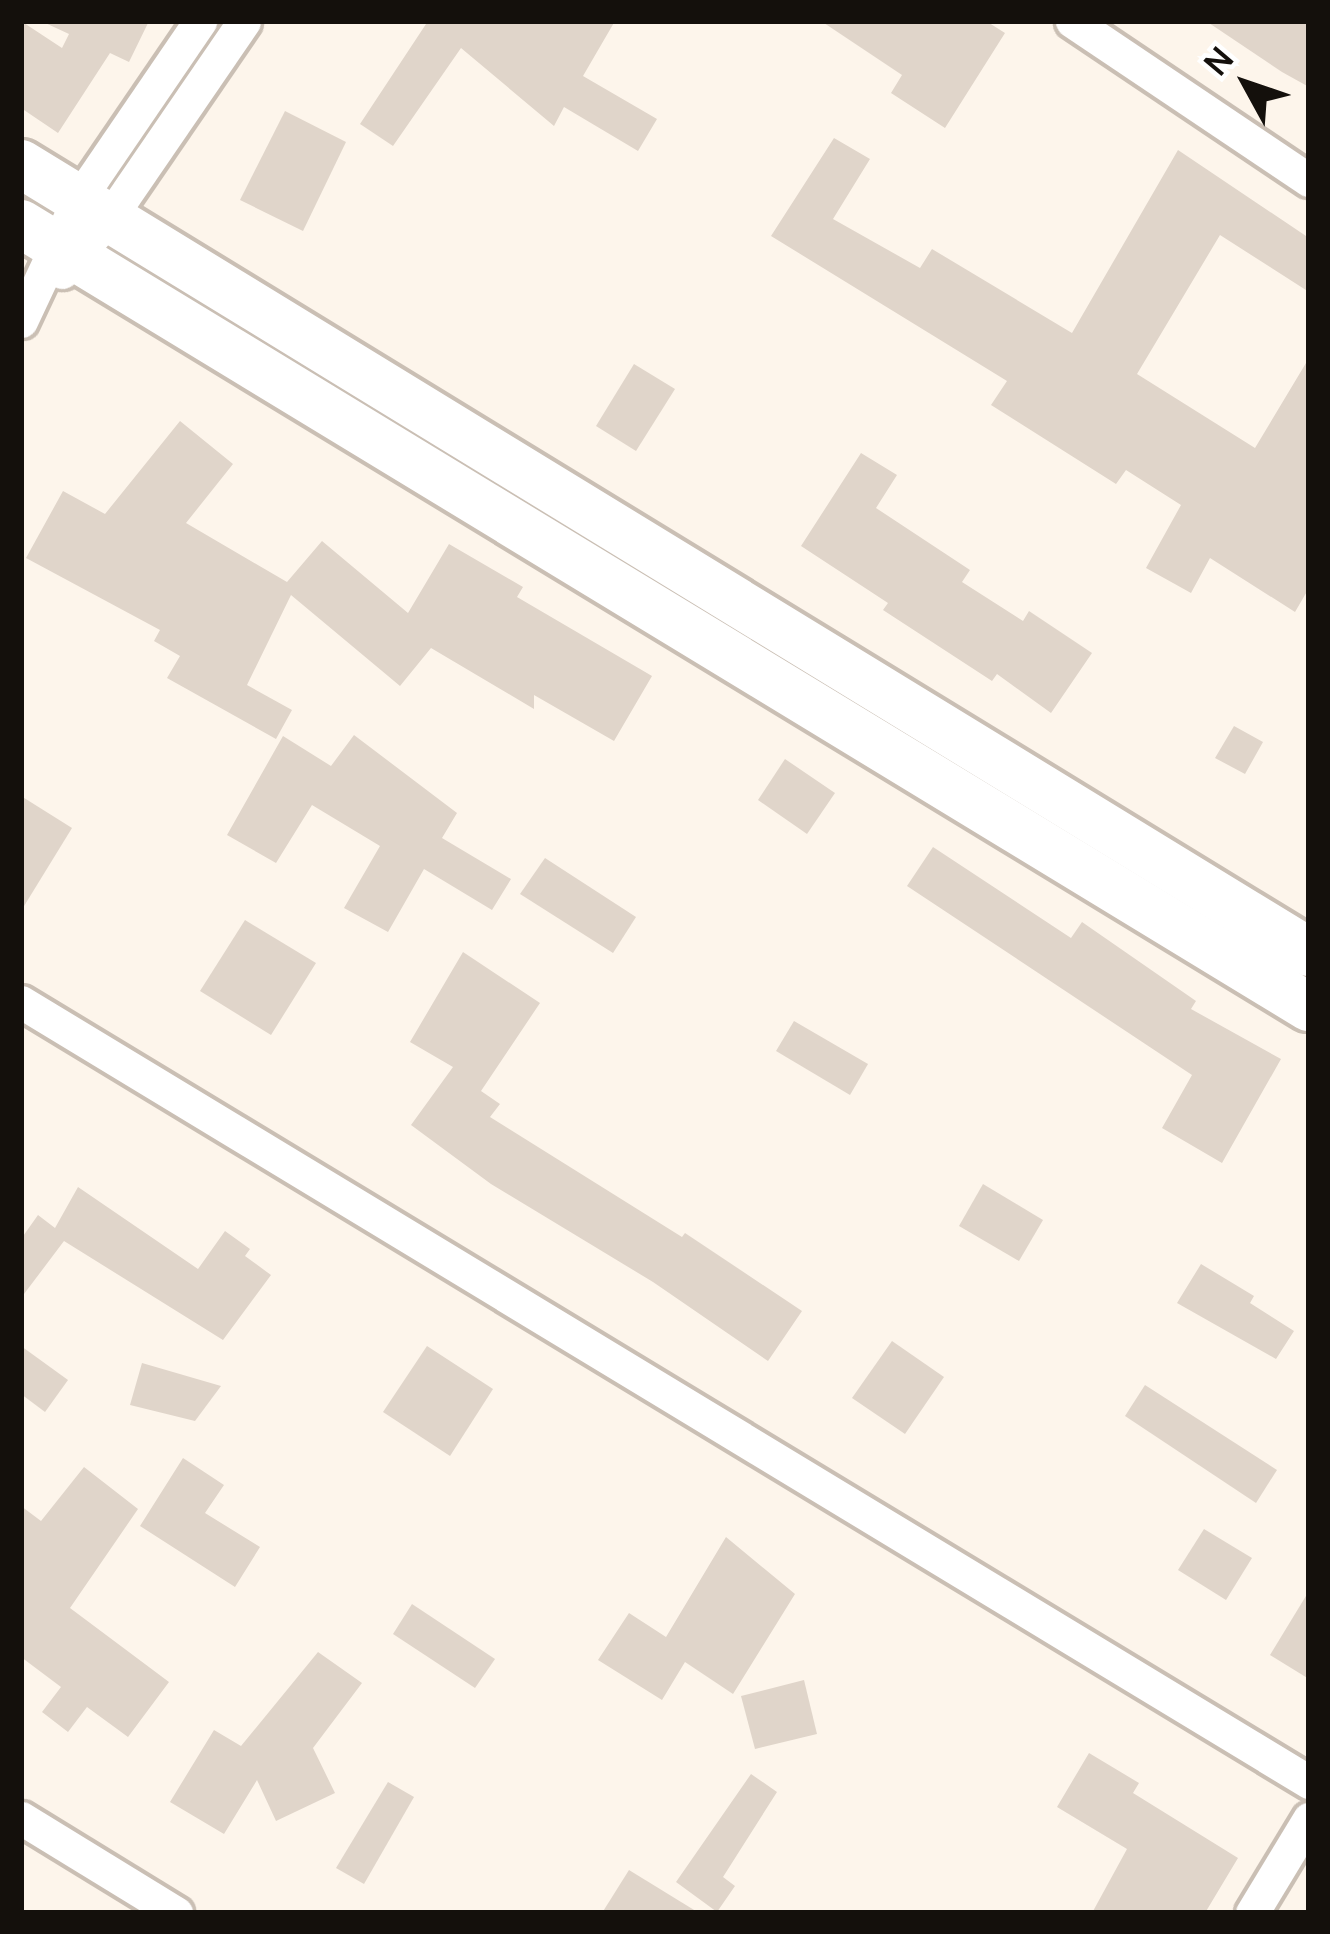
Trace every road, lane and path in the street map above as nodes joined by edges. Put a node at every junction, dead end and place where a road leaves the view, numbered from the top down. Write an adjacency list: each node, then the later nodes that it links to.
1 (200, 21): 6 (street)
2 (244, 21): 6 (street)
3 (1072, 21): 5 (street)
4 (21, 164): 6 (street)
5 (1309, 180)
6 (94, 208): 7 (street); 9 (street)
7 (50, 243): 8 (street); 11 (street)
8 (28, 310)
9 (1309, 952)
10 (21, 1002): 12 (street)
11 (1309, 1007)
12 (1309, 1782)
13 (21, 1818): 15 (street)
14 (1309, 1819): 16 (street)
15 (176, 1913)
16 (1252, 1913)

